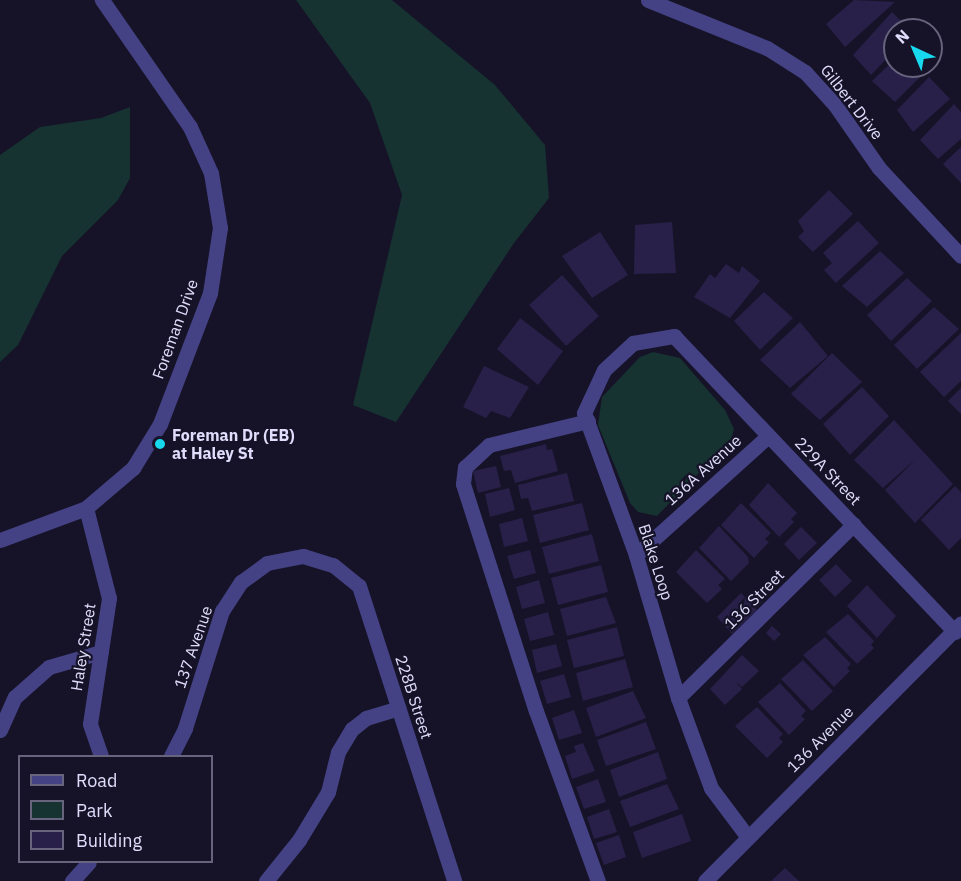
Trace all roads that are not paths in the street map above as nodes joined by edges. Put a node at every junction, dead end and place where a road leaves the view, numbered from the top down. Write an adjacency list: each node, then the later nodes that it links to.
1 (102, 0): 6 (street, Foreman Drive)
2 (648, 0): 3 (street, Gilbert Drive)
3 (961, 256)
4 (588, 421): 5 (street, 229A Street); 9 (street, Blake Loop); 23 (street)
5 (768, 436): 7 (street, 229A Street); 9 (street, 136A Avenue)
6 (86, 508): 8 (street, Foreman Drive); 12 (street, Haley Street)
7 (854, 524): 11 (street, 229A Street); 13 (street, 136 Street)
8 (0, 540)
9 (636, 555): 13 (street, Blake Loop)
10 (303, 556): 14 (street, 228B Street); 17 (street, 137 Avenue)
11 (958, 628): 18 (street, 136 Avenue)
12 (101, 652): 15 (street); 16 (street, Haley Street)
13 (678, 698): 18 (street, Blake Loop)
14 (399, 708): 21 (street); 22 (street, 228B Street)
15 (0, 730)
16 (101, 755)
17 (172, 755)
18 (747, 836): 24 (street, 136 Avenue)
19 (87, 863): 20 (street)
20 (72, 881)
21 (266, 881)
22 (454, 881)
23 (598, 881)
24 (705, 881)

